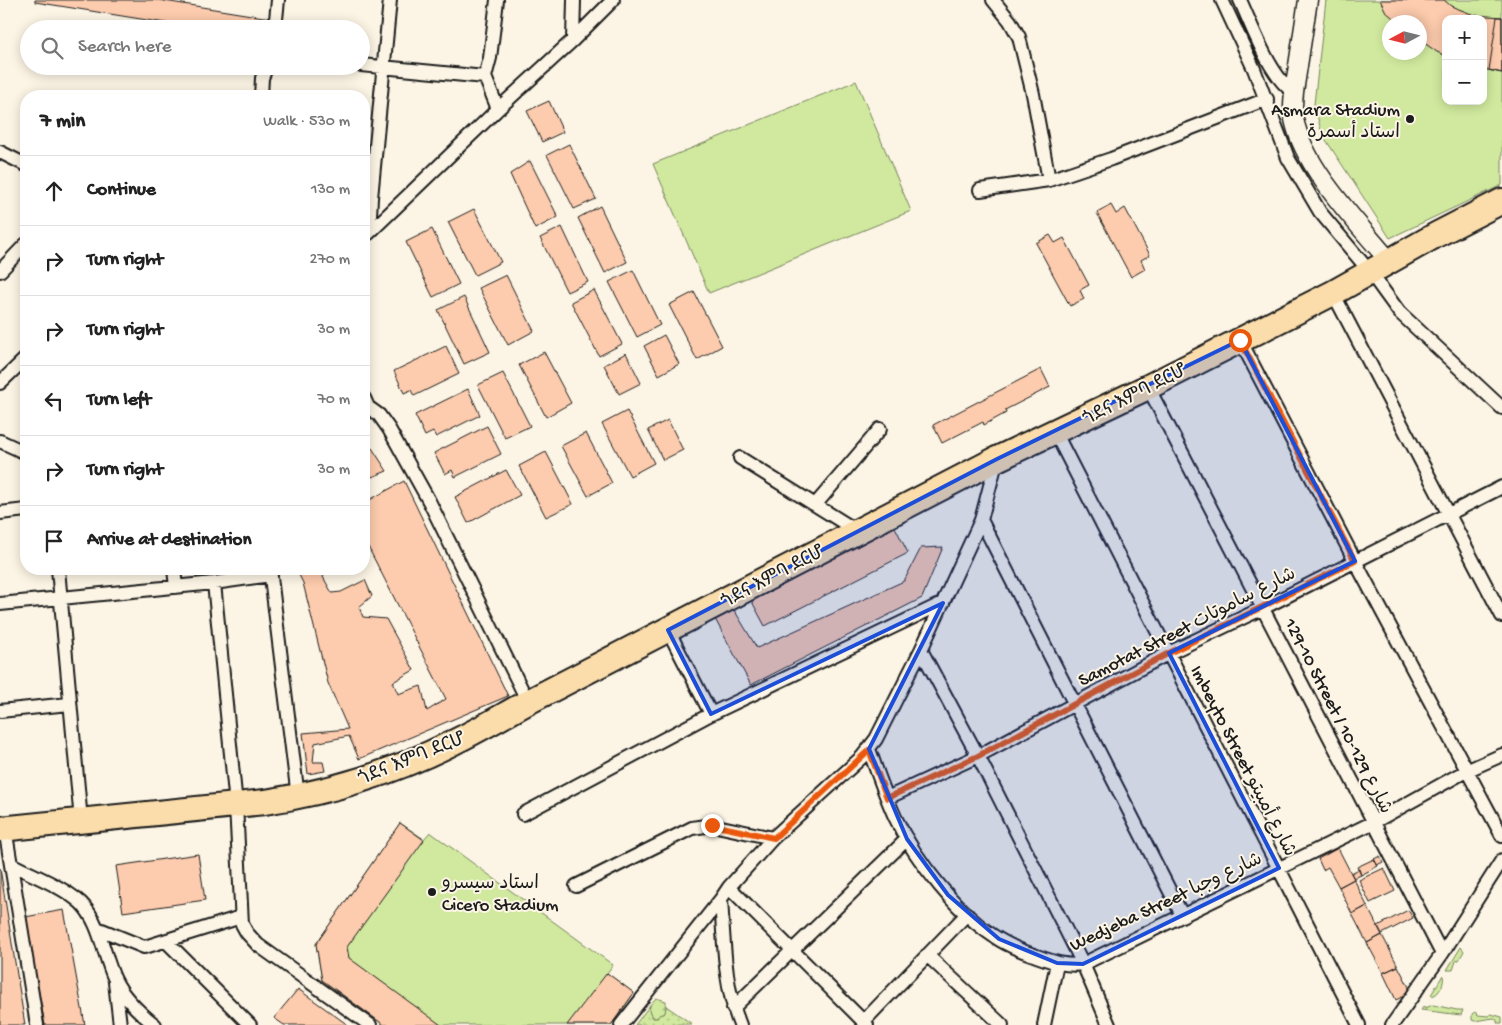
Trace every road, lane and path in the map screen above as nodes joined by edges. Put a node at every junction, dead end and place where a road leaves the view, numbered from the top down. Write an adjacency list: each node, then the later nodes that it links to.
1 (278, 0): 10 (street)
2 (390, 0): 13 (street)
3 (497, 0): 15 (street)
4 (574, 0): 11 (street)
5 (613, 0): 11 (street)
6 (993, 0): 22 (street)
7 (1222, 0): 18 (street)
8 (1240, 0): 17 (street)
9 (1308, 0): 17 (street)
10 (276, 20)
11 (573, 40): 19 (street)
12 (370, 66): 13 (street)
13 (384, 67): 15 (street); 24 (street)
14 (263, 75): 16 (street)
15 (485, 77): 19 (street)
16 (261, 90)
17 (1294, 92): 28 (street)
18 (1266, 99): 22 (street); 28 (street)
19 (498, 109): 26 (street)
20 (2, 155): 21 (street)
21 (20, 162)
22 (1049, 180): 23 (street)
23 (980, 190)
24 (370, 198)
25 (1502, 201): 28 (highway, ጎደና እምባ ደርሆ)
26 (370, 230)
27 (20, 250): 29 (street)
28 (1380, 267): 30 (highway, ጎደና እምባ ደርሆ); 36 (street)
29 (0, 271)
30 (1333, 293): 31 (highway, ጎደና እምባ ደርሆ); 47 (street)
31 (1240, 340): 34 (highway, ጎደና እምባ ደርሆ); 50 (street)
32 (20, 364): 33 (street)
33 (0, 383)
34 (1148, 387): 38 (highway, ጎደና እምባ ደርሆ); 60 (street, 129-10 Street / شارع 129-10)
35 (370, 408): 65 (street)
36 (1502, 408)
37 (880, 429): 44 (street)
38 (1056, 432): 42 (highway, ጎደና እምባ ደርሆ); 64 (street, Imbeyto Street شارع أمبيتو)
39 (0, 441): 40 (street)
40 (20, 450)
41 (740, 458): 44 (street)
42 (998, 459): 48 (street); 49 (highway, ጎደና እምባ ደርሆ)
43 (1502, 486): 47 (street, Samotat Street شارع ساموتات)
44 (816, 504): 49 (street)
45 (20, 511): 46 (street)
46 (0, 513)
47 (1449, 514): 50 (street, Samotat Street شارع ساموتات); 61 (street)
48 (981, 520): 58 (street); 66 (street)
49 (857, 530): 62 (highway, ጎደና እምባ ደርሆ)
50 (1355, 561): 60 (street, Samotat Street شارع ساموتات); 73 (street)
51 (58, 575): 57 (street)
52 (175, 575): 56 (street)
53 (255, 575): 55 (street)
54 (270, 575): 74 (street)
55 (214, 583): 56 (street); 76 (street)
56 (176, 587): 57 (street)
57 (60, 598): 59 (street); 67 (street)
58 (943, 603): 63 (street); 69 (street)
59 (0, 604)
60 (1263, 608): 64 (street, Samotat Street شارع ساموتات); 79 (street, 129-10 Street / شارع 129-10)
61 (1502, 616)
62 (668, 630): 65 (highway, ጎደና እምባ ደርሆ); 69 (street)
63 (921, 650): 70 (street); 72 (street)
64 (1169, 653): 66 (street, Samotat Street شارع ساموتات); 86 (street, Imbeyto Street شارع أمبيتو)
65 (528, 702): 74 (highway, ጎደና እምባ ደርሆ)
66 (1075, 703): 72 (street, Samotat Street شارع ساموتات); 91 (street)
67 (69, 704): 68 (street); 78 (street)
68 (0, 711)
69 (711, 714): 77 (street)
70 (869, 750): 75 (street, Wedjeba Street شارع وجبا); 82 (street)
71 (1502, 755): 73 (street, Wedjeba Street شارع وجبا)
72 (978, 756): 75 (street, Samotat Street شارع ساموتات); 99 (street)
73 (1466, 771): 79 (street, Wedjeba Street شارع وجبا); 81 (street)
74 (298, 797): 76 (highway, ጎደና እምባ ደርሆ)
75 (887, 798): 83 (street, Wedjeba Street شارع وجبا)
76 (236, 805): 78 (highway, ጎደና እምባ ደርሆ); 92 (street)
77 (522, 814)
78 (81, 821): 80 (highway, ጎደና እምባ ደርሆ)
79 (1374, 822): 86 (street, Wedjeba Street شارع وجبا); 96 (street, 129-10 Street / شارع 129-10)
80 (2, 829): 85 (street)
81 (1502, 836)
82 (774, 838): 87 (street); 88 (street)
83 (907, 839): 90 (street, Wedjeba Street شارع وجبا); 95 (street)
84 (1502, 860): 96 (street)
85 (11, 864): 93 (street); 103 (street)
86 (1279, 868): 91 (street, Wedjeba Street شارع وجبا); 113 (street, Imbeyto Street شارع أمبيتو)
87 (576, 886)
88 (729, 886): 89 (street); 95 (street)
89 (721, 899): 101 (street); 108 (street)
90 (967, 914): 97 (street); 98 (street, Wedjeba Street شارع وجبا)
91 (1182, 915): 99 (street, Wedjeba Street شارع وجبا)
92 (242, 917): 94 (street); 107 (street)
93 (97, 928): 94 (street); 100 (street)
94 (166, 940): 106 (street)
95 (793, 950): 101 (street); 102 (street)
96 (1442, 954): 114 (street)
97 (927, 955): 102 (street); 110 (street)
98 (1057, 963): 99 (street, Wedjeba Street شارع وجبا); 111 (street)
99 (1083, 964): 112 (street)
100 (115, 980): 104 (street); 105 (street)
101 (733, 1008): 109 (street)
102 (866, 1023)
103 (37, 1025)
104 (120, 1025)
105 (155, 1025)
106 (250, 1025)
107 (370, 1025)
108 (621, 1025)
109 (740, 1025)
110 (1002, 1025)
111 (1044, 1025)
112 (1109, 1025)
113 (1359, 1025)
114 (1392, 1025)

